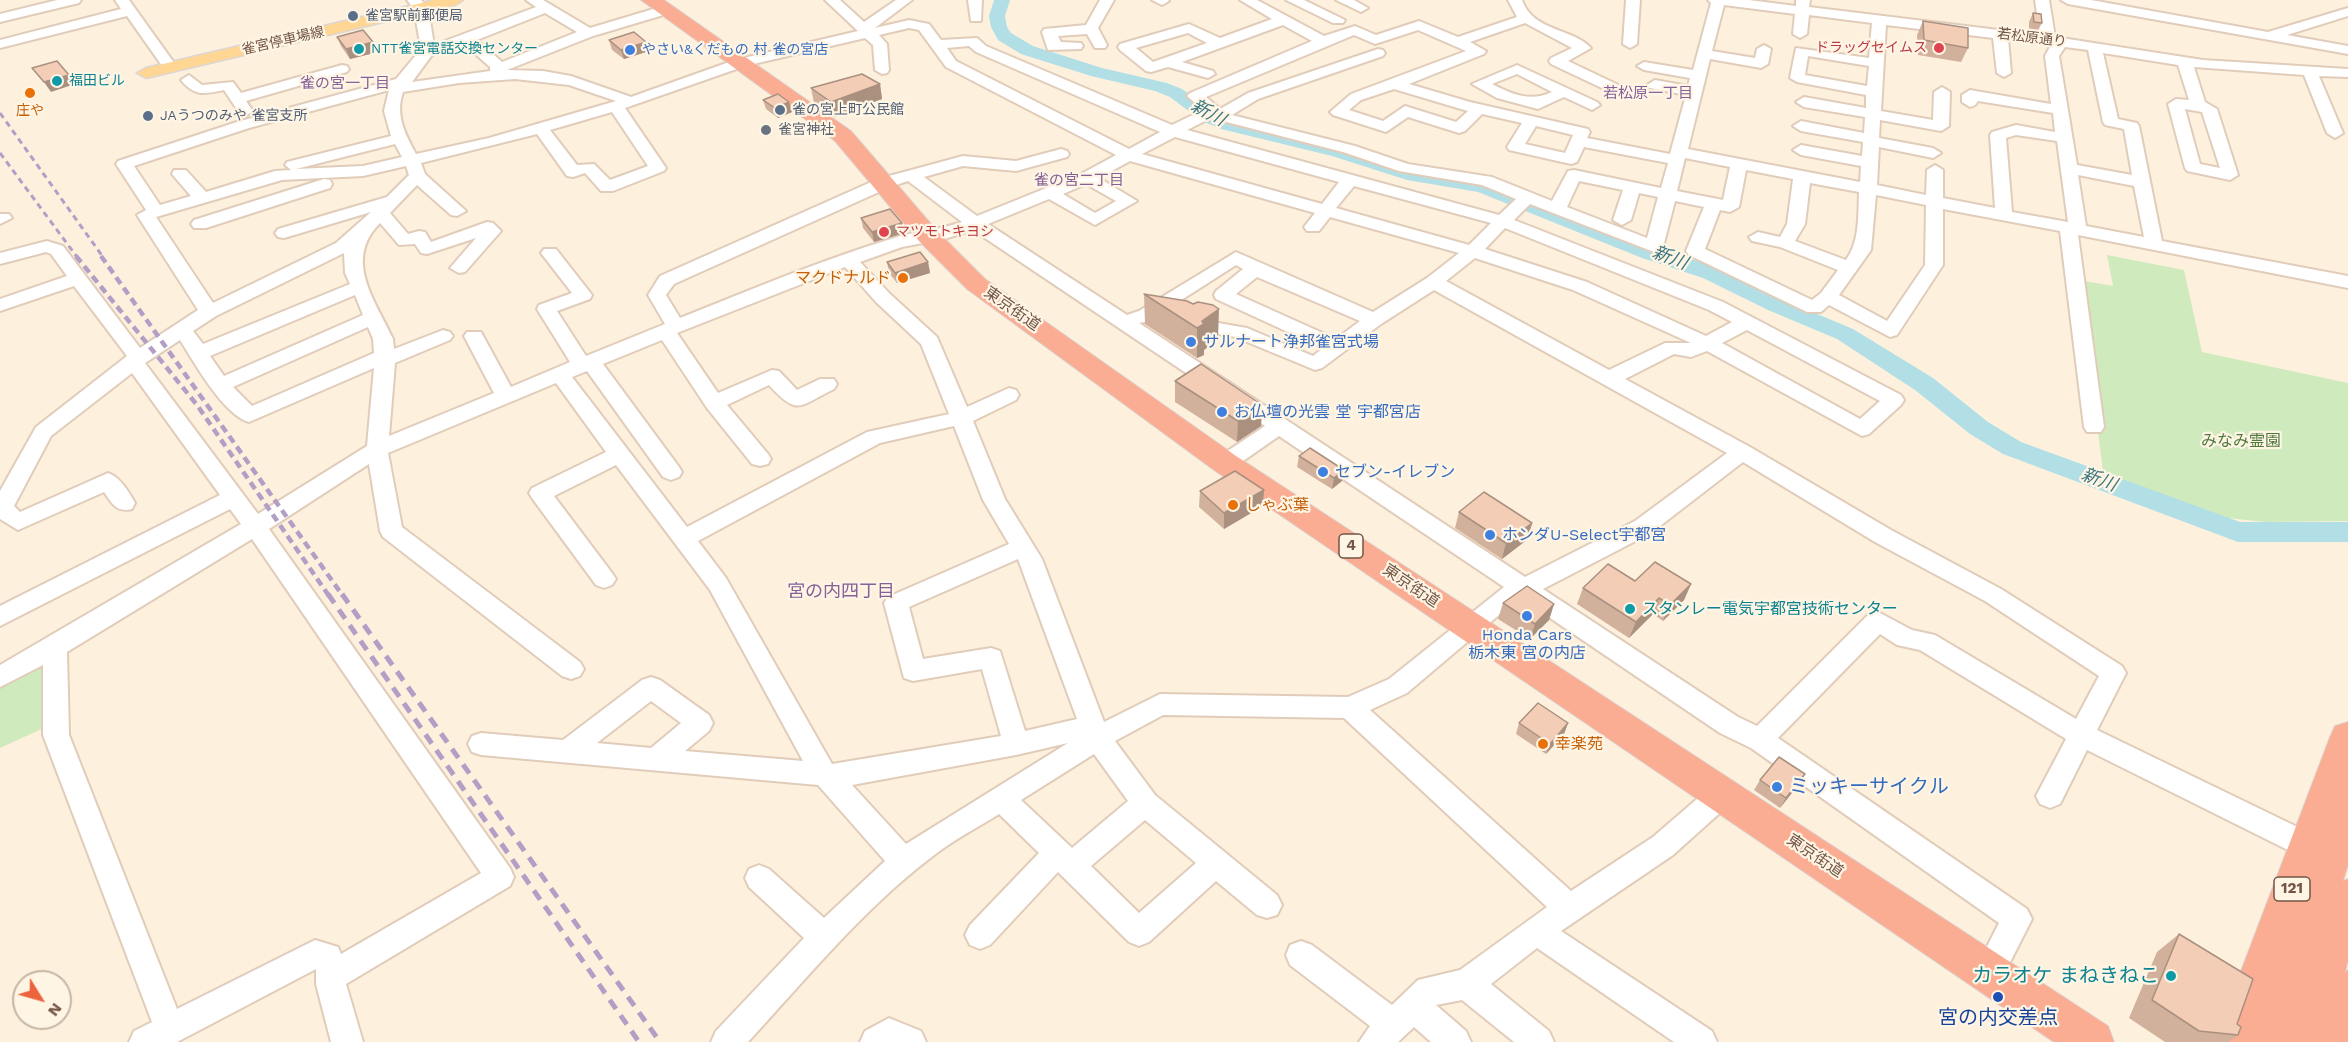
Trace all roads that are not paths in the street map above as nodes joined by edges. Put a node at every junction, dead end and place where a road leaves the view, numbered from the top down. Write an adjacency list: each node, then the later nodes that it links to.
1 (74, 0): 24 (street)
2 (454, 0): 17 (main road, 雀宮停車場線)
3 (564, 0): 18 (street)
4 (832, 0): 31 (street)
5 (905, 0): 31 (street)
6 (975, 0): 25 (street)
7 (1107, 0): 30 (street)
8 (1293, 0): 28 (street)
9 (1343, 0): 22 (street)
10 (1515, 0): 26 (street)
11 (1632, 0): 42 (street)
12 (1719, 0): 21 (street, 若松原通り); 51 (street)
13 (2042, 0): 37 (street)
14 (2068, 0): 16 (street)
15 (1254, 1): 27 (street)
16 (2089, 2): 35 (street)
17 (418, 4): 49 (street); 58 (main road, 雀宮停車場線)
18 (541, 5): 32 (street); 36 (street)
19 (658, 5): 32 (street); 55 (highway, 東京街道 / 4)
20 (126, 6): 41 (street); 58 (street)
21 (1802, 6): 29 (street, 若松原通り); 33 (street)
22 (1362, 8)
23 (2348, 12): 35 (street)
24 (0, 18)
25 (976, 18)
26 (1524, 19): 39 (street); 78 (street)
27 (1283, 20): 38 (street); 40 (street)
28 (1338, 20)
29 (1879, 20): 34 (street, 若松原通り); 56 (street)
30 (1091, 29): 44 (street); 45 (street)
31 (867, 31): 43 (street); 55 (street); 61 (street)
32 (588, 33): 59 (street)
33 (1800, 34)
34 (2000, 34): 37 (street, 若松原通り); 66 (street)
35 (2268, 36): 48 (street)
36 (468, 40): 49 (street); 59 (street)
37 (2055, 40): 46 (street, 若松原通り); 88 (street)
38 (1323, 41): 39 (street); 89 (street)
39 (1459, 41): 70 (street)
40 (1218, 43): 53 (street); 53 (street)
41 (2, 44): 52 (street)
42 (1630, 44)
43 (936, 45): 73 (street); 87 (street)
44 (1100, 45)
45 (1076, 46)
46 (2094, 47): 54 (street, 若松原通り); 116 (street)
47 (1764, 49): 51 (street)
48 (2348, 50)
49 (426, 52): 71 (street)
50 (1378, 53): 89 (street)
51 (1704, 54): 67 (street)
52 (13, 57)
53 (1168, 62): 65 (street)
54 (2185, 62): 62 (street, 若松原通り); 85 (street)
55 (740, 63): 83 (street); 114 (highway, 東京街道 / 4)
56 (1876, 63): 76 (street); 76 (street)
57 (1644, 66): 67 (street)
58 (170, 67): 63 (main road, 雀宮停車場線)
59 (500, 68): 64 (street)
60 (342, 69): 80 (street)
61 (882, 70)
62 (2310, 71): 68 (street, 若松原通り); 97 (street)
63 (146, 73)
64 (483, 74): 71 (street); 83 (street)
65 (1208, 74)
66 (2004, 74)
67 (1698, 75): 75 (street)
68 (2347, 76)
69 (189, 80): 80 (street)
70 (1394, 84): 86 (street); 86 (street)
71 (401, 85): 93 (street); 98 (street)
72 (1655, 85): 75 (street)
73 (1079, 91): 87 (street); 96 (street)
74 (1563, 92): 79 (street); 79 (street); 84 (street)
75 (1694, 92): 105 (street)
76 (1874, 92): 91 (street)
77 (1942, 93): 91 (street)
78 (1628, 95)
79 (1509, 97): 90 (street)
80 (237, 99): 93 (street)
81 (1804, 102): 91 (street)
82 (1970, 102): 88 (street)
83 (623, 104): 95 (street); 95 (street)
84 (1592, 105)
85 (2198, 105): 85 (street)
86 (1479, 109): 90 (street)
87 (1041, 110): 104 (street)
88 (2062, 110): 99 (street)
89 (1211, 114): 96 (street); 124 (street)
90 (1499, 114): 92 (street)
91 (1873, 115): 100 (street)
92 (1531, 121): 101 (street); 101 (street)
93 (252, 122): 131 (street)
94 (1801, 126): 100 (street)
95 (540, 129): 108 (street)
96 (1172, 131): 104 (street); 115 (street)
97 (2335, 133)
98 (399, 138): 108 (street); 110 (street)
99 (2066, 138): 109 (street); 133 (street)
100 (1871, 140): 106 (street); 125 (street)
101 (1578, 141): 105 (street)
102 (1801, 150): 106 (street)
103 (1061, 154): 114 (street)
104 (1131, 156): 113 (street); 130 (street)
105 (1677, 156): 107 (street); 121 (street)
106 (1869, 162): 119 (street)
107 (1739, 163): 112 (street); 127 (street)
108 (415, 169): 122 (street); 123 (street); 129 (street)
109 (2070, 169): 116 (street); 138 (street)
110 (270, 170)
111 (180, 174): 122 (street)
112 (1802, 176): 119 (street); 143 (street)
113 (1087, 178): 120 (street); 120 (street)
114 (897, 179): 136 (street); 141 (highway, 東京街道 / 4); 164 (street)
115 (1350, 179): 130 (street); 135 (street)
116 (2142, 182): 144 (street)
117 (324, 184): 126 (street)
118 (1632, 187): 121 (street); 128 (street); 134 (street)
119 (1867, 188): 125 (street); 150 (street)
120 (1050, 193): 136 (street)
121 (1668, 194): 127 (street); 128 (street)
122 (202, 198): 126 (street)
123 (394, 199): 132 (street); 139 (street)
124 (1523, 200): 128 (street); 135 (street)
125 (1934, 201): 133 (street); 156 (street)
126 (185, 203): 131 (street)
127 (1713, 205): 156 (street)
128 (1557, 209)
129 (457, 211)
130 (1326, 211): 137 (street); 145 (street)
131 (156, 212): 158 (street)
132 (381, 213): 140 (street); 149 (street)
133 (2004, 215): 138 (street)
134 (1622, 220)
135 (1502, 221): 145 (street); 163 (street)
136 (975, 223): 141 (street); 162 (street)
137 (1313, 227)
138 (2073, 228): 144 (street); 183 (street)
139 (284, 233)
140 (360, 233): 155 (street); 158 (street)
141 (927, 236): 147 (street); 188 (highway, 東京街道 / 4)
142 (1758, 237): 143 (street)
143 (1785, 243): 150 (street)
144 (2154, 244): 154 (street)
145 (1473, 251): 153 (street); 168 (street)
146 (550, 253): 173 (street)
147 (848, 259): 164 (street); 181 (street)
148 (0, 260): 152 (street)
149 (459, 268)
150 (1850, 268): 156 (street)
151 (1255, 269): 159 (street); 161 (street); 169 (street)
152 (78, 278): 157 (street); 172 (street)
153 (1434, 282): 161 (street); 175 (street)
154 (2348, 282)
155 (361, 286): 160 (street); 170 (street)
156 (1828, 297)
157 (0, 305)
158 (209, 312): 165 (street)
159 (1144, 316): 162 (street); 169 (street)
160 (374, 317): 171 (street); 177 (street)
161 (1374, 320): 169 (street)
162 (1123, 322): 182 (street)
163 (1747, 322): 168 (street); 168 (street)
164 (671, 329): 173 (street); 180 (street)
165 (183, 330): 170 (street); 172 (street)
166 (443, 336): 171 (street)
167 (474, 336): 179 (street)
168 (1707, 344): 175 (street)
169 (1339, 348)
170 (197, 354): 177 (street)
171 (385, 358): 177 (street); 184 (street)
172 (136, 359): 190 (street); 192 (street)
173 (586, 363): 174 (street); 189 (street)
174 (559, 374): 179 (street); 186 (street)
175 (1608, 379): 185 (street)
176 (827, 384): 180 (street)
177 (220, 385)
178 (1010, 395): 181 (street)
179 (506, 396): 184 (street)
180 (714, 402): 187 (street)
181 (961, 418): 194 (street); 195 (street)
182 (1279, 426): 188 (street); 197 (street)
183 (2094, 427)
184 (377, 449): 193 (street); 201 (street)
185 (1742, 452): 197 (street); 205 (street)
186 (620, 454): 194 (street); 196 (street)
187 (760, 459)
188 (1225, 463): 199 (highway, 東京街道 / 4)
189 (671, 472)
190 (234, 497): 193 (street); 198 (street)
191 (124, 502): 192 (street)
192 (1, 509)
193 (255, 526): 200 (street); 231 (street)
194 (684, 539): 212 (street)
195 (1023, 548): 204 (street); 209 (street)
196 (604, 579)
197 (1523, 588): 199 (street); 207 (street)
198 (0, 616)
199 (1470, 625): 203 (street); 213 (highway, 東京街道 / 4)
200 (55, 647): 202 (street); 235 (street)
201 (571, 669)
202 (3, 670)
203 (1350, 708): 204 (street); 225 (street)
204 (1094, 732): 209 (street); 215 (street); 216 (street)
205 (2080, 734): 207 (street); 214 (street); 218 (street)
206 (2348, 736): 218 (highway, 121)
207 (1761, 740): 230 (street)
208 (481, 744): 210 (street)
209 (1016, 744): 212 (street)
210 (568, 752): 211 (street); 211 (street)
211 (656, 759): 212 (street)
212 (824, 774): 220 (street)
213 (1722, 794): 225 (street); 230 (highway, 東京街道 / 4)
214 (2050, 796)
215 (1001, 798): 219 (street); 220 (street)
216 (1145, 803): 219 (street); 221 (street)
217 (2348, 807): 245 (highway, 121)
218 (2308, 846): 244 (highway, 121)
219 (1065, 860): 221 (street); 227 (street)
220 (904, 862): 228 (street)
221 (1216, 863): 224 (street)
222 (759, 878): 228 (street)
223 (2348, 898): 246 (highway)
224 (1267, 905)
225 (1569, 908): 226 (street)
226 (1536, 931): 232 (street); 242 (street)
227 (980, 934)
228 (825, 938): 237 (street)
229 (1301, 955): 234 (street)
230 (1989, 972): 243 (highway, 東京街道 / 4)
231 (333, 975): 235 (street); 236 (street)
232 (1467, 984): 234 (street); 241 (street)
233 (2348, 992): 247 (highway)
234 (1394, 1024): 240 (street)
235 (157, 1035)
236 (347, 1042)
237 (727, 1042)
238 (876, 1042): 239 (street)
239 (910, 1042)
240 (1455, 1042)
241 (1538, 1042)
242 (1701, 1042)
243 (2092, 1042)
244 (2236, 1042)
245 (2268, 1042)
246 (2300, 1042)
247 (2332, 1042)

